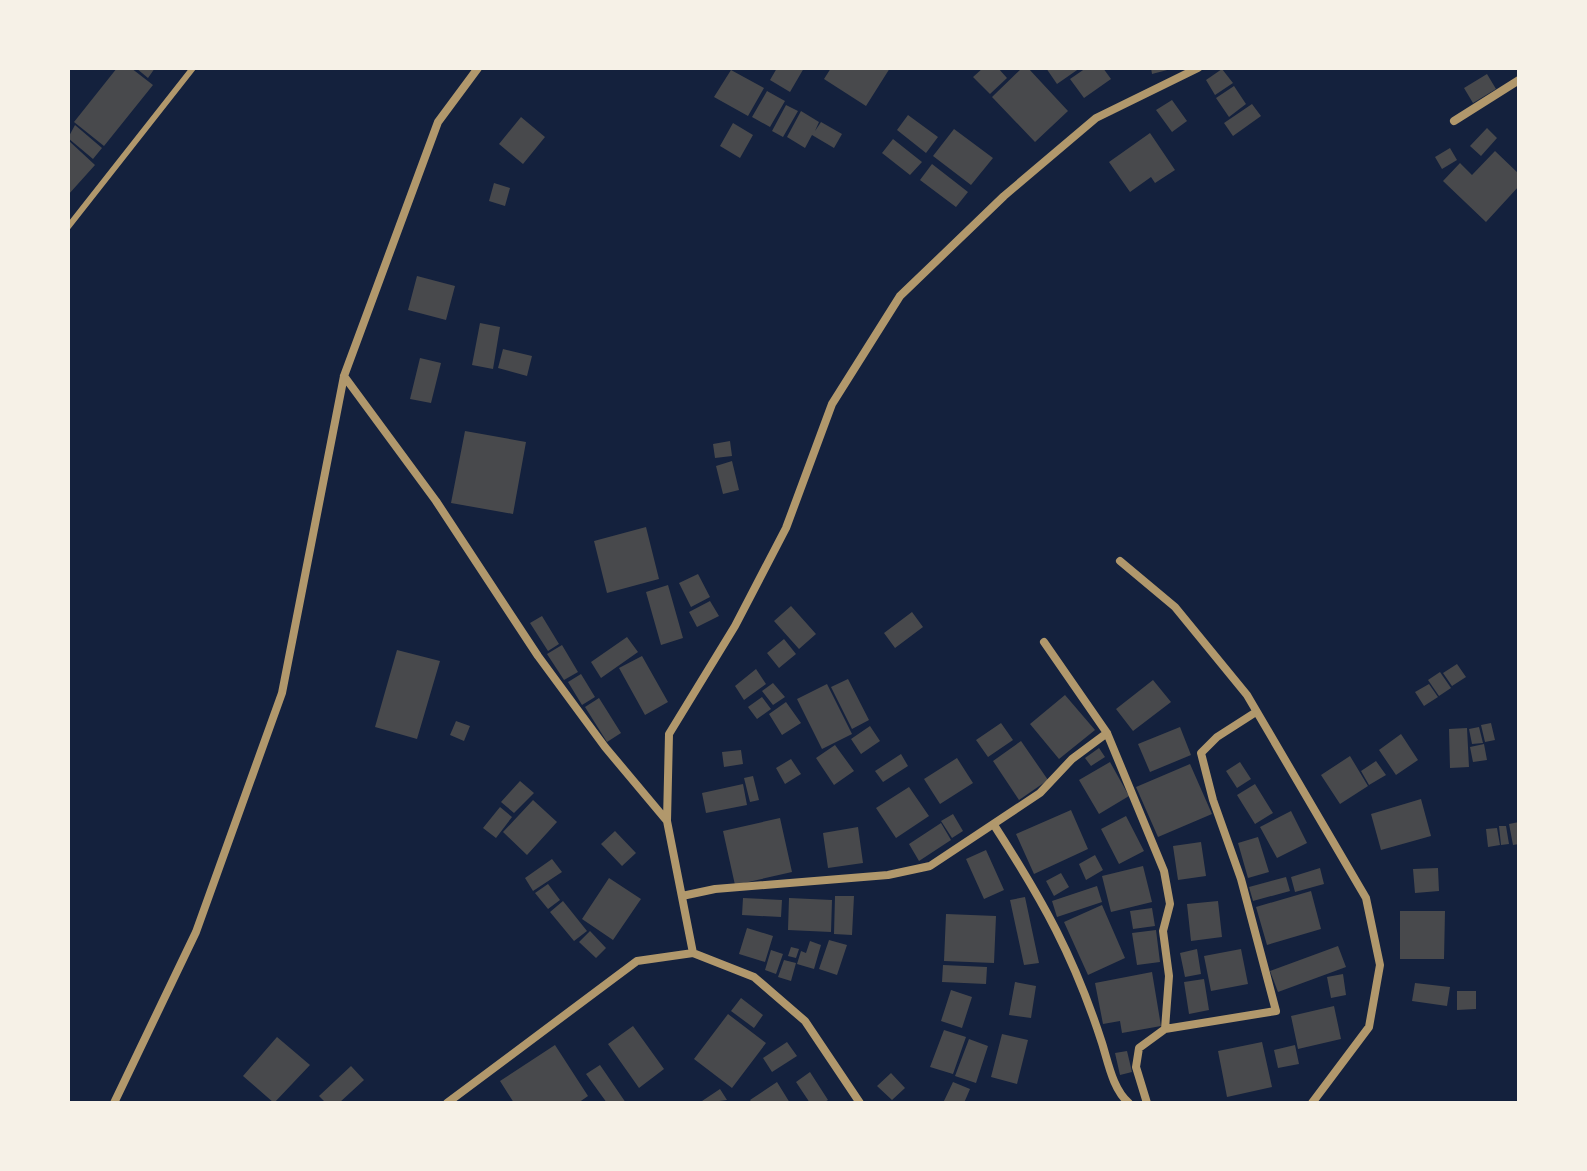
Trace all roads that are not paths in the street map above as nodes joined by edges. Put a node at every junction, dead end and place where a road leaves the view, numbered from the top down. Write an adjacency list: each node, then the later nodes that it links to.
1 (193, 68): 6 (lane)
2 (478, 68): 7 (street)
3 (1198, 68): 12 (street)
4 (1519, 80): 5 (street)
5 (1454, 121)
6 (68, 227)
7 (344, 376): 12 (street); 17 (street)
8 (1120, 561): 10 (street)
9 (1044, 642): 11 (street)
10 (1256, 712): 16 (street); 22 (street)
11 (1107, 733): 13 (street); 16 (street)
12 (667, 821): 14 (street)
13 (994, 825): 14 (street); 20 (street)
14 (682, 896): 15 (street)
15 (693, 953): 18 (street); 19 (street)
16 (1165, 1029): 21 (street)
17 (114, 1103)
18 (447, 1103)
19 (860, 1103)
20 (1129, 1103)
21 (1147, 1103)
22 (1312, 1103)

